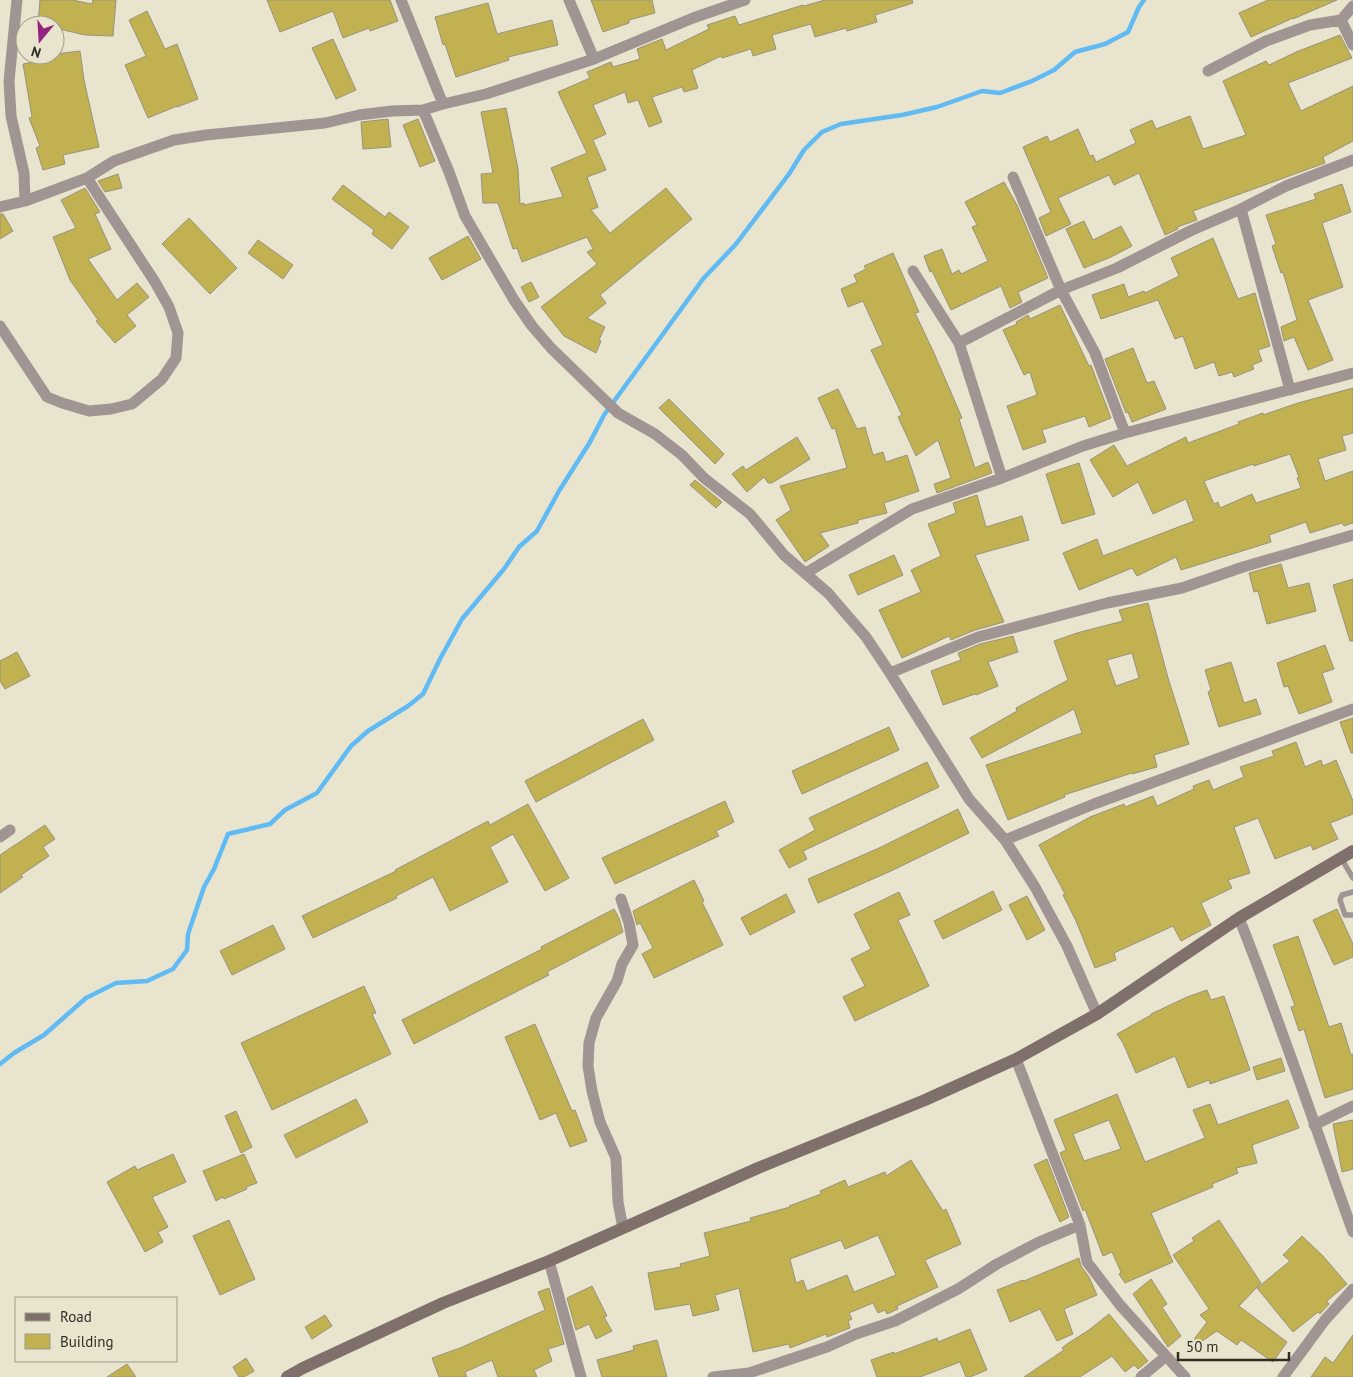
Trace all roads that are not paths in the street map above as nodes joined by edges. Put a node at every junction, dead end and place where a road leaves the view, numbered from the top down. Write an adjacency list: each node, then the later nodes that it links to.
1 (17, 0): 15 (street)
2 (401, 0): 10 (street)
3 (569, 0): 8 (street)
4 (745, 0): 8 (street)
5 (1353, 6): 6 (street)
6 (1341, 20): 7 (street); 9 (street)
7 (1353, 45)
8 (594, 59): 10 (street)
9 (1208, 71)
10 (443, 104): 11 (street)
11 (423, 110): 14 (street); 27 (street)
12 (1353, 160): 17 (street)
13 (1013, 177): 19 (street)
14 (87, 178): 15 (street); 20 (street)
15 (25, 201): 16 (street)
16 (0, 207)
17 (1241, 209): 19 (street); 23 (street)
18 (912, 271): 21 (street)
19 (1061, 290): 21 (street); 24 (street)
20 (0, 326)
21 (959, 342): 25 (street)
22 (1353, 373): 23 (street)
23 (1290, 390): 24 (street)
24 (1125, 433): 25 (street)
25 (1002, 478): 27 (street)
26 (1353, 535): 28 (street)
27 (806, 573): 28 (street)
28 (890, 673): 30 (street)
29 (1353, 709): 30 (street)
30 (1005, 840): 38 (street)
31 (1353, 851): 32 (main road)
32 (1341, 858): 33 (lane); 37 (main road)
33 (1353, 878)
34 (1353, 892): 36 (lane)
35 (621, 899): 43 (street)
36 (1353, 915)
37 (1239, 918): 38 (main road); 41 (street)
38 (1097, 1014): 39 (main road)
39 (1016, 1060): 42 (street); 43 (main road)
40 (1353, 1106): 41 (street)
41 (1314, 1125): 44 (street)
42 (1080, 1225): 47 (street); 50 (street)
43 (624, 1228): 45 (main road)
44 (1353, 1232)
45 (549, 1261): 48 (main road); 49 (street)
46 (1353, 1289): 53 (street)
47 (1165, 1357): 51 (street); 52 (street)
48 (287, 1377)
49 (581, 1377)
50 (713, 1377)
51 (1141, 1377)
52 (1184, 1377)
53 (1283, 1377)

